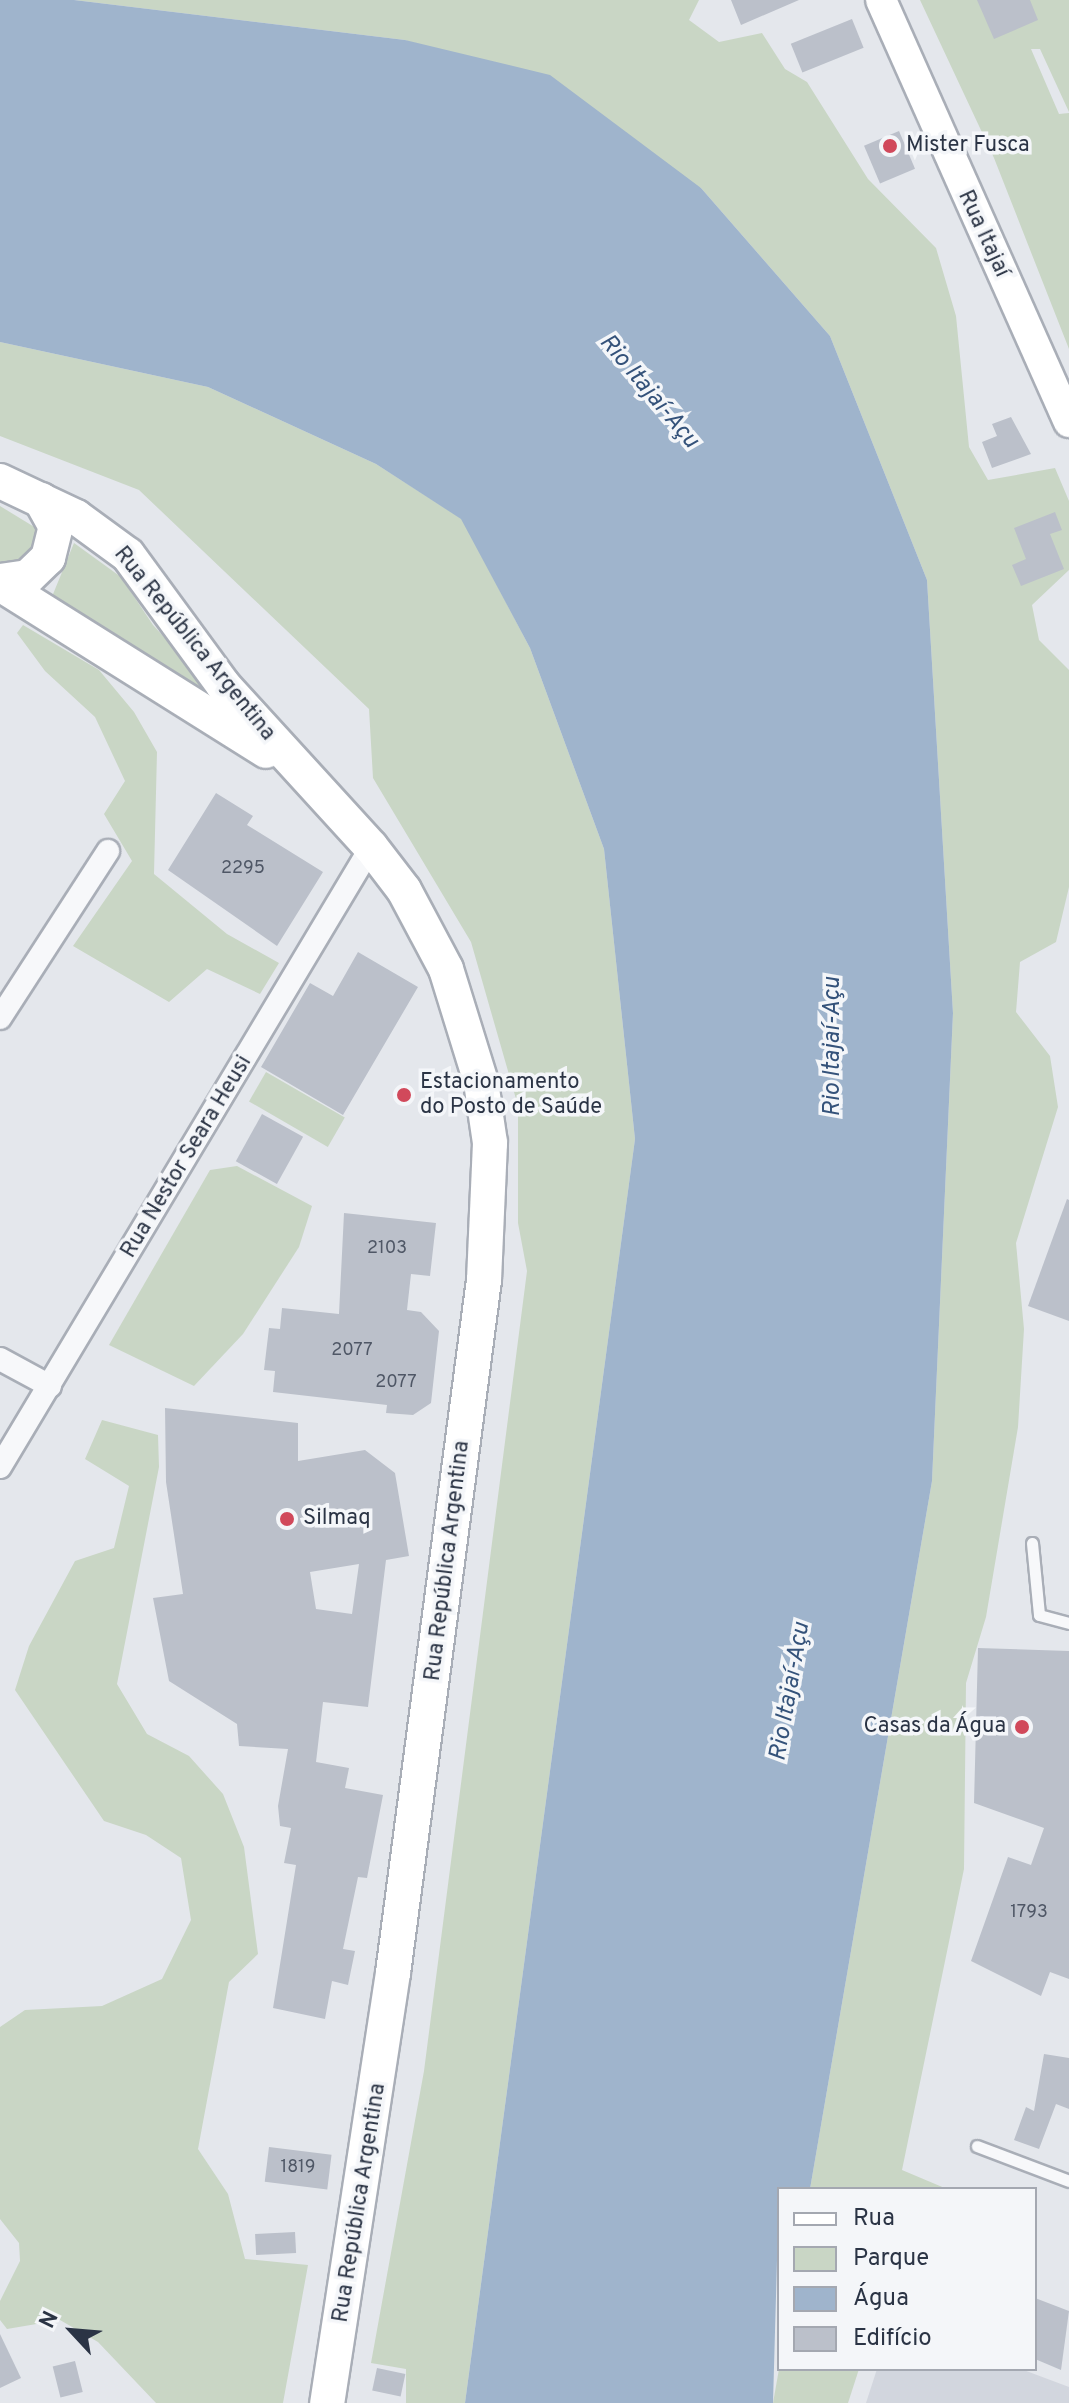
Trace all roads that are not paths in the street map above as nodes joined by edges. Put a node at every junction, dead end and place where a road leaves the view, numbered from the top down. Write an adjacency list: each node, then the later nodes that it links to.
1 (881, 0): 2 (main road, Rua Itajaí)
2 (1069, 422)
3 (0, 481): 4 (main road, Rua República Argentina)
4 (41, 500): 5 (main road); 6 (main road, Rua República Argentina)
5 (0, 583): 6 (main road, Rua República Argentina)
6 (297, 770): 7 (main road, Rua República Argentina)
7 (371, 847): 11 (street, Rua Nestor Seara Heusi); 17 (main road, Rua República Argentina)
8 (108, 851): 9 (street)
9 (0, 1018)
10 (0, 1359): 11 (street)
11 (50, 1386): 12 (street, Rua Nestor Seara Heusi)
12 (0, 1467)
13 (1032, 1543): 14 (lane)
14 (1069, 1623)
15 (977, 2146): 16 (lane)
16 (1069, 2181)
17 (327, 2403)

